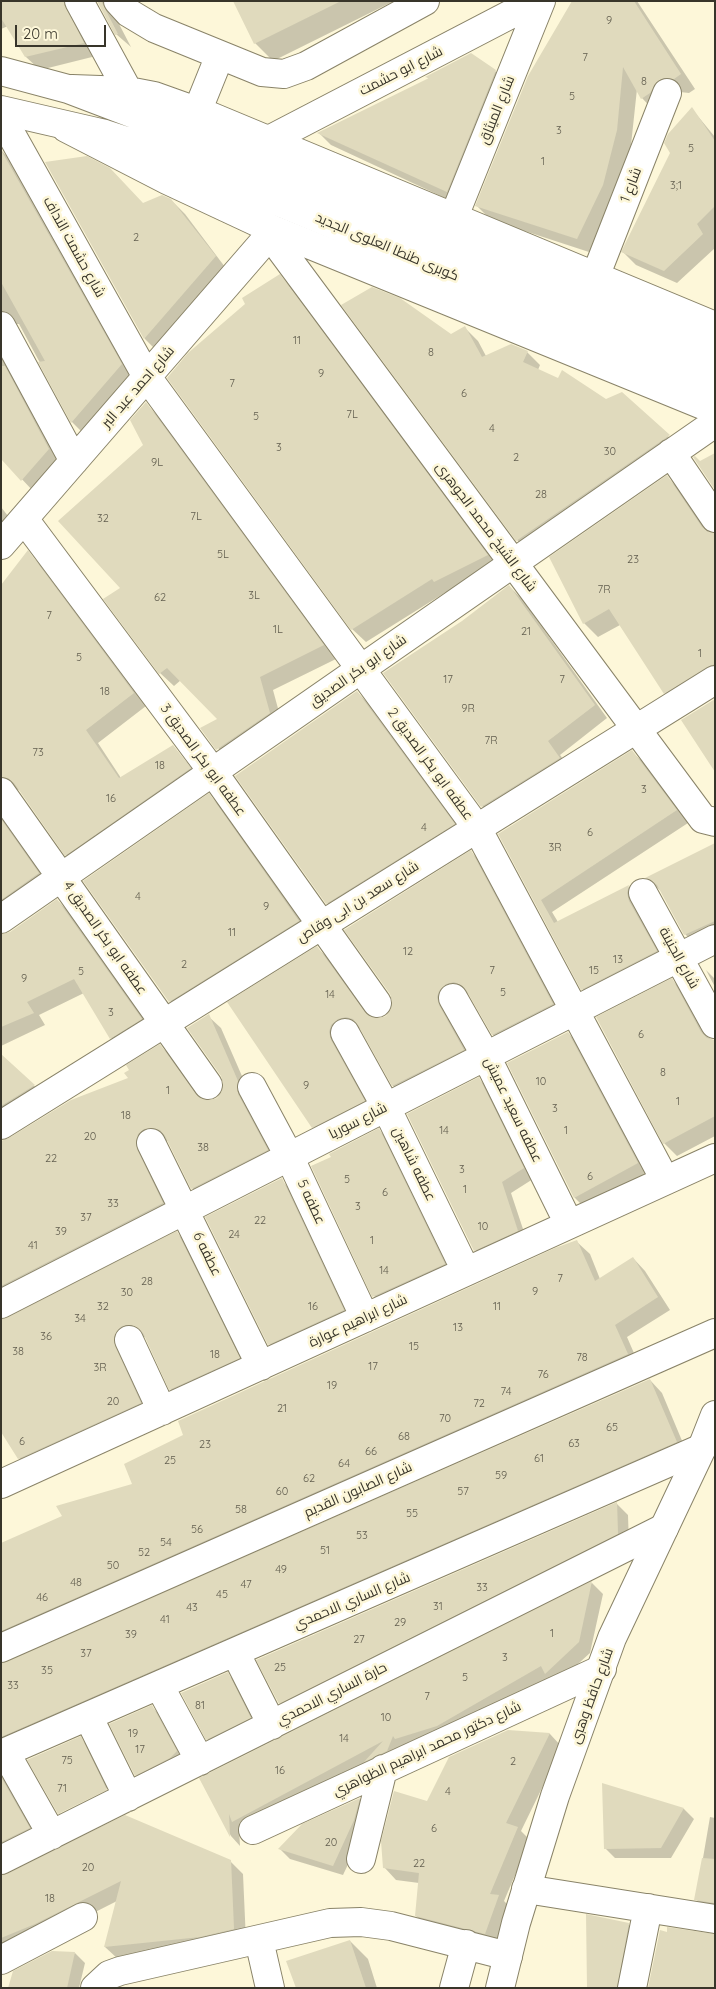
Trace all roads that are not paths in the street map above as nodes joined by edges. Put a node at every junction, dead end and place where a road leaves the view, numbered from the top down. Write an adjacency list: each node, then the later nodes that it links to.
1 (79, 1): 9 (street)
2 (118, 1): 6 (street)
3 (425, 1): 6 (street)
4 (536, 1): 15 (street, شارع ابو حشمت)
5 (541, 1): 16 (street, شارع الميثاق)
6 (220, 55): 12 (street)
7 (1, 70): 8 (street)
8 (68, 89): 9 (street); 21 (street, كوبرى طنطا العلوى الجديد)
9 (128, 91): 12 (street)
10 (667, 93): 18 (street, شارع 1)
11 (1, 110): 14 (street, كوبرى طنطا العلوى الجديد)
12 (197, 112): 15 (street)
13 (1, 116): 22 (street, شارع حشمت النداف)
14 (56, 122): 17 (street); 23 (street, كوبرى طنطا العلوى الجديد)
15 (266, 142): 16 (street)
16 (454, 219): 18 (street)
17 (272, 232): 22 (street, شارع احمد عبد البر); 24 (street); 31 (street, شارع الشيخ محمد الجوهرى)
18 (595, 277): 20 (street)
19 (1, 326): 27 (street)
20 (715, 326)
21 (715, 354)
22 (146, 377): 27 (street, شارع احمد عبد البر); 32 (street, عطفه ابو بكر الصديق 2)
23 (715, 383)
24 (715, 410)
25 (715, 423): 26 (street, شارع ابو بكر الصديق)
26 (671, 453): 28 (street); 31 (street, شارع ابو بكر الصديق)
27 (74, 461): 29 (street, شارع احمد عبد البر)
28 (715, 518)
29 (24, 519): 30 (street, شارع احمد عبد البر); 35 (street, عطفه ابو بكر الصديق 3)
30 (1, 545)
31 (513, 564): 32 (street, شارع ابو بكر الصديق); 34 (street, شارع الشيخ محمد الجوهرى)
32 (361, 669): 35 (street, شارع ابو بكر الصديق); 38 (street, عطفه ابو بكر الصديق 2)
33 (715, 680): 34 (street, شارع سعد بن ابى وقاص)
34 (635, 729): 37 (street, شارع الشيخ محمد الجوهرى); 38 (street, شارع سعد بن ابى وقاص)
35 (213, 772): 39 (street, شارع ابو بكر الصديق); 42 (street, عطفه ابو بكر الصديق 3)
36 (1, 792): 39 (street, عطفه ابو بكر الصديق 4)
37 (709, 821)
38 (477, 828): 42 (street, شارع سعد بن ابى وقاص); 47 (street, عطفه ابو بكر الصديق 2)
39 (61, 877): 41 (street, شارع ابو بكر الصديق); 48 (street, عطفه ابو بكر الصديق 4)
40 (643, 892): 44 (street, شارع الجنينة)
41 (1, 919)
42 (322, 925): 46 (street, عطفه ابو بكر الصديق 3); 48 (street, شارع سعد بن ابى وقاص)
43 (715, 939): 44 (street, شارع سوريا)
44 (679, 957): 47 (street, شارع سوريا); 49 (street, شارع الجنينة)
45 (453, 998): 51 (street, عطفه سعيد عميش)
46 (377, 1003)
47 (575, 1010): 51 (street, شارع سوريا); 59 (street, عطفه ابو بكر الصديق 2)
48 (164, 1023): 52 (street, عطفه ابو بكر الصديق 4); 55 (street, شارع سعد بن ابى وقاص)
49 (715, 1024)
50 (345, 1033): 54 (street, عطفه شاهين)
51 (486, 1056): 54 (street, شارع سوريا); 61 (street, عطفه سعيد عميش)
52 (208, 1085)
53 (252, 1087): 57 (street, عطفه 5)
54 (386, 1107): 57 (street, شارع سوريا); 62 (street, عطفه شاهين)
55 (1, 1125)
56 (151, 1143): 60 (street, عطفه 6)
57 (290, 1156): 60 (street, شارع سوريا); 64 (street, عطفه 5)
58 (715, 1158): 59 (street, شارع ابراهيم عوارة)
59 (665, 1180): 61 (street, شارع ابراهيم عوارة)
60 (185, 1210): 63 (street, شارع سوريا); 67 (street, عطفه 6)
61 (569, 1224): 62 (street, شارع ابراهيم عوارة)
62 (466, 1272): 64 (street, شارع ابراهيم عوارة)
63 (1, 1304)
64 (365, 1318): 67 (street, شارع ابراهيم عوارة)
65 (715, 1333): 73 (street, شارع الصابون القديم)
66 (129, 1340): 68 (street)
67 (261, 1366): 68 (street, شارع ابراهيم عوارة)
68 (162, 1411): 71 (street, شارع ابراهيم عوارة)
69 (715, 1415): 70 (street, شارع حافظ وهبى)
70 (702, 1448): 72 (street, شارع حافظ وهبى); 74 (street, شارع الساري الاحمدي)
71 (1, 1484)
72 (664, 1528): 75 (street, شارع حافظ وهبى); 78 (street, حارة الساري الاحمدي)
73 (1, 1648)
74 (235, 1652): 76 (street, شارع الساري الاحمدي); 78 (street)
75 (602, 1669): 81 (street, شارع دكتور محمد ابراهيم الظواهري); 87 (street, شارع حافظ وهبى)
76 (158, 1685): 77 (street, شارع الساري الاحمدي); 80 (street)
77 (88, 1716): 79 (street, شارع الساري الاحمدي); 82 (street)
78 (272, 1725): 80 (street, حارة الساري الاحمدي)
79 (3, 1753): 84 (street)
80 (200, 1761): 82 (street, حارة الساري الاحمدي)
81 (383, 1770): 83 (street, شارع دكتور محمد ابراهيم الظواهري); 85 (street)
82 (128, 1797): 84 (street, حارة الساري الاحمدي)
83 (253, 1830)
84 (52, 1835): 86 (street, حارة الساري الاحمدي)
85 (361, 1859)
86 (1, 1860)
87 (526, 1889): 88 (street); 93 (street, شارع حافظ وهبى)
88 (648, 1908): 90 (street); 99 (street)
89 (83, 1917): 94 (street)
90 (715, 1919)
91 (259, 1940): 92 (street); 95 (street); 96 (street)
92 (466, 1944): 93 (street); 97 (street)
93 (508, 1956): 98 (street, شارع حافظ وهبى)
94 (1, 1960)
95 (95, 1988)
96 (270, 1988)
97 (454, 1988)
98 (500, 1988)
99 (632, 1988)

